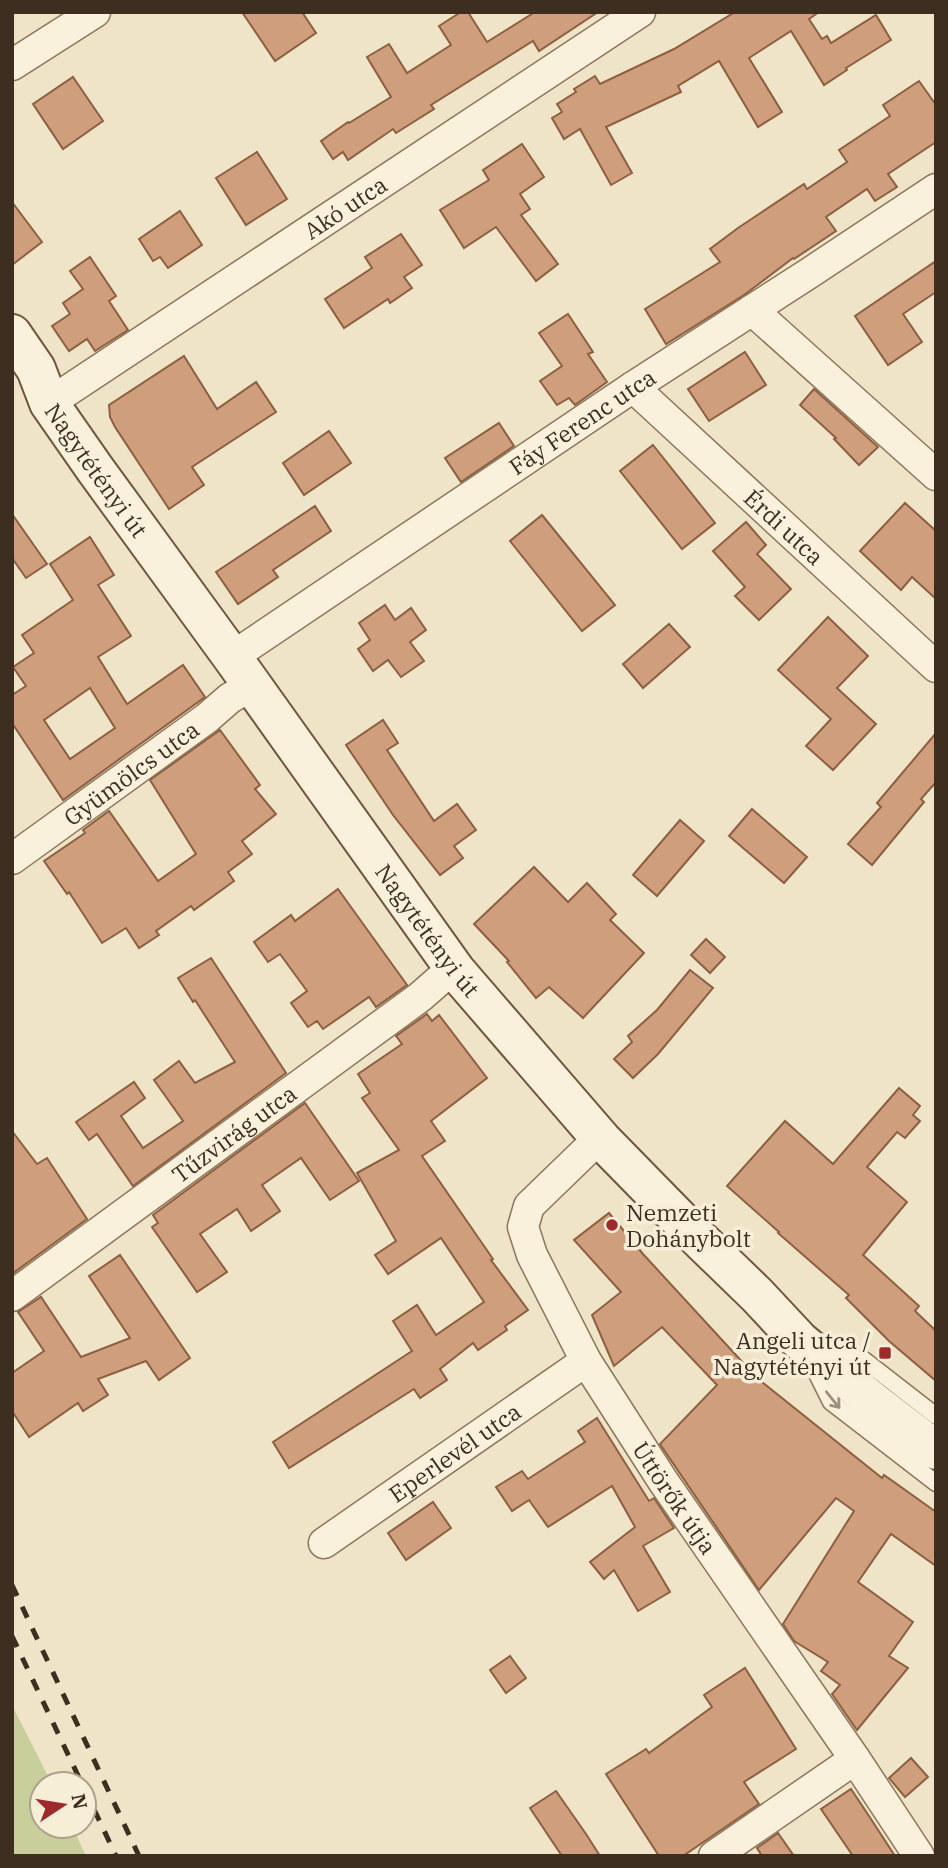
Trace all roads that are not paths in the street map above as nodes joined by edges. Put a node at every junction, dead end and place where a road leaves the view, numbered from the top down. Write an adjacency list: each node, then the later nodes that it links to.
1 (95, 12): 3 (street)
2 (640, 12): 8 (street, Akó utca)
3 (12, 65)
4 (936, 190): 5 (street, Fáy Ferenc utca)
5 (752, 310): 7 (street, Fáy Ferenc utca); 9 (street)
6 (12, 334): 8 (main road, Nagytétényi út)
7 (633, 387): 10 (street, Érdi utca); 11 (street, Fáy Ferenc utca)
8 (49, 403): 11 (main road, Nagytétényi út)
9 (936, 475)
10 (936, 667)
11 (242, 672): 12 (street, Gyümölcs utca); 13 (main road, Nagytétényi út)
12 (12, 859)
13 (456, 971): 14 (main road, Nagytétényi út); 15 (street, Tűzvirág utca)
14 (602, 1140): 16 (main road, Nagytétényi út); 17 (street, Úttörők útja)
15 (12, 1296)
16 (800, 1341): 18 (lane); 19 (main road, Nagytétényi út); 20 (lane, one-way to 20)
17 (586, 1361): 21 (street, Eperlevél utca); 22 (street, Úttörők útja)
18 (936, 1416)
19 (936, 1450)
20 (936, 1483)
21 (324, 1543)
22 (855, 1759): 23 (street); 24 (street, Úttörők útja)
23 (714, 1856)
24 (919, 1856)

